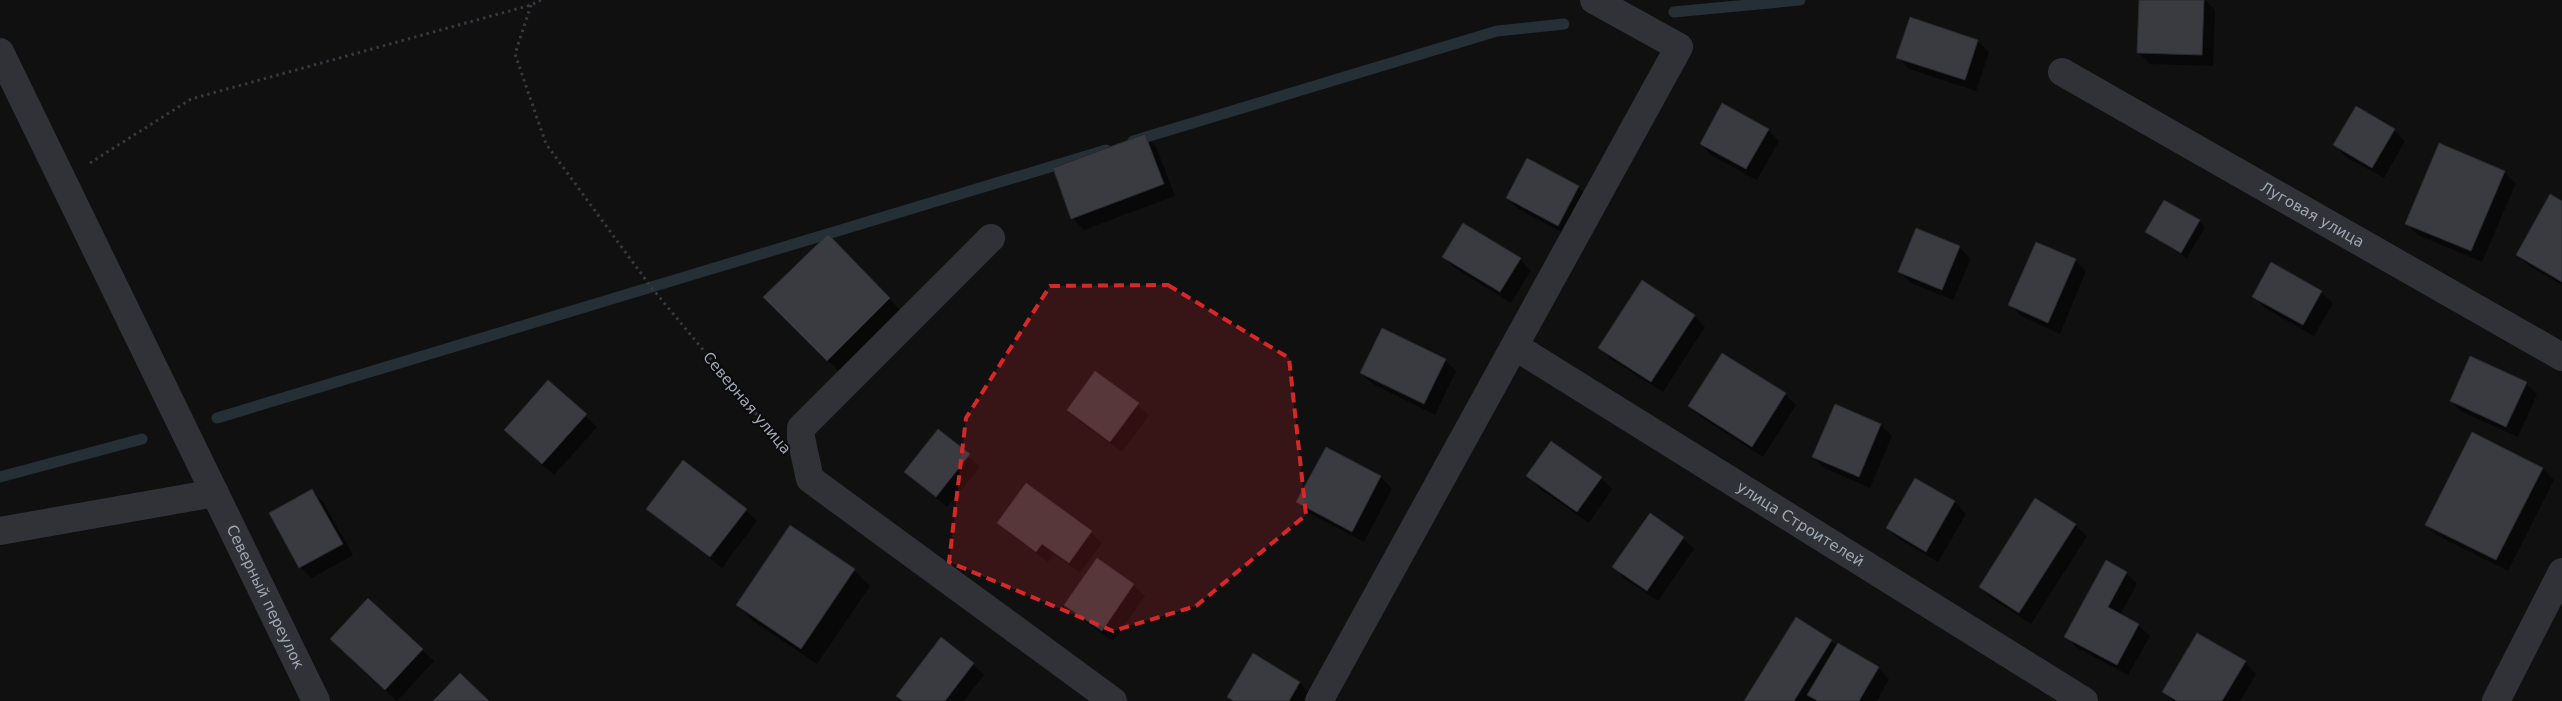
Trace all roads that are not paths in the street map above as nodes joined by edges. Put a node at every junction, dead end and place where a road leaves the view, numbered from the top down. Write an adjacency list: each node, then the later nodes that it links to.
1 (1594, 0): 5 (street)
2 (0, 52): 7 (street, Северный переулок)
3 (2062, 72): 6 (street, Луговая улица)
4 (991, 238): 11 (street)
5 (1516, 347): 12 (street); 13 (street, улица Строителей)
6 (2562, 357)
7 (215, 493): 8 (street); 10 (street, Северный переулок)
8 (0, 531)
9 (2562, 572): 14 (street)
10 (316, 701)
11 (1112, 701)
12 (1319, 701)
13 (2084, 701)
14 (2496, 701)

